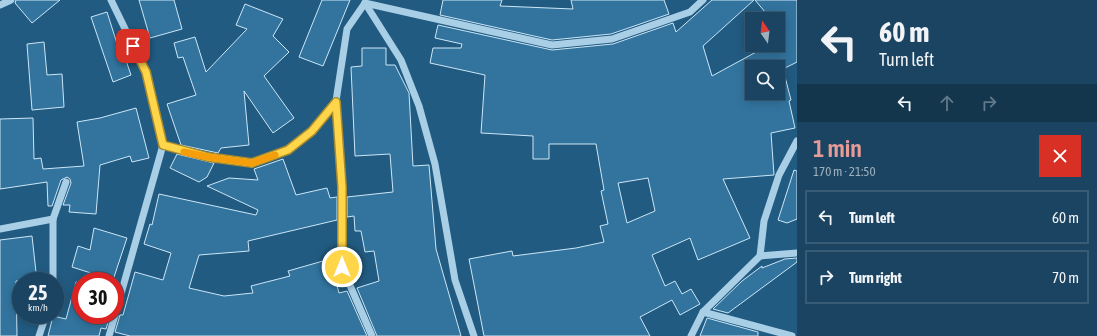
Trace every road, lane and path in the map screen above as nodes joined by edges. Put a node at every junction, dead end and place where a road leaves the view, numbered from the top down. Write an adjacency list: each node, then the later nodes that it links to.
1 (11, 0): 5 (street)
2 (111, 0): 8 (street)
3 (703, 0): 4 (street)
4 (365, 3): 6 (street); 22 (street)
5 (0, 5)
6 (336, 102): 8 (street); 21 (street)
7 (797, 141): 13 (street)
8 (163, 145): 15 (street)
9 (66, 182): 10 (street)
10 (53, 219): 11 (street); 14 (street)
11 (0, 230)
12 (797, 253): 13 (street)
13 (760, 256): 16 (street)
14 (53, 272)
15 (124, 283)
16 (703, 312): 23 (street); 24 (street)
17 (43, 324): 19 (street)
18 (112, 324): 20 (street)
19 (39, 336)
20 (109, 336)
21 (372, 336)
22 (474, 336)
23 (692, 336)
24 (792, 336)

